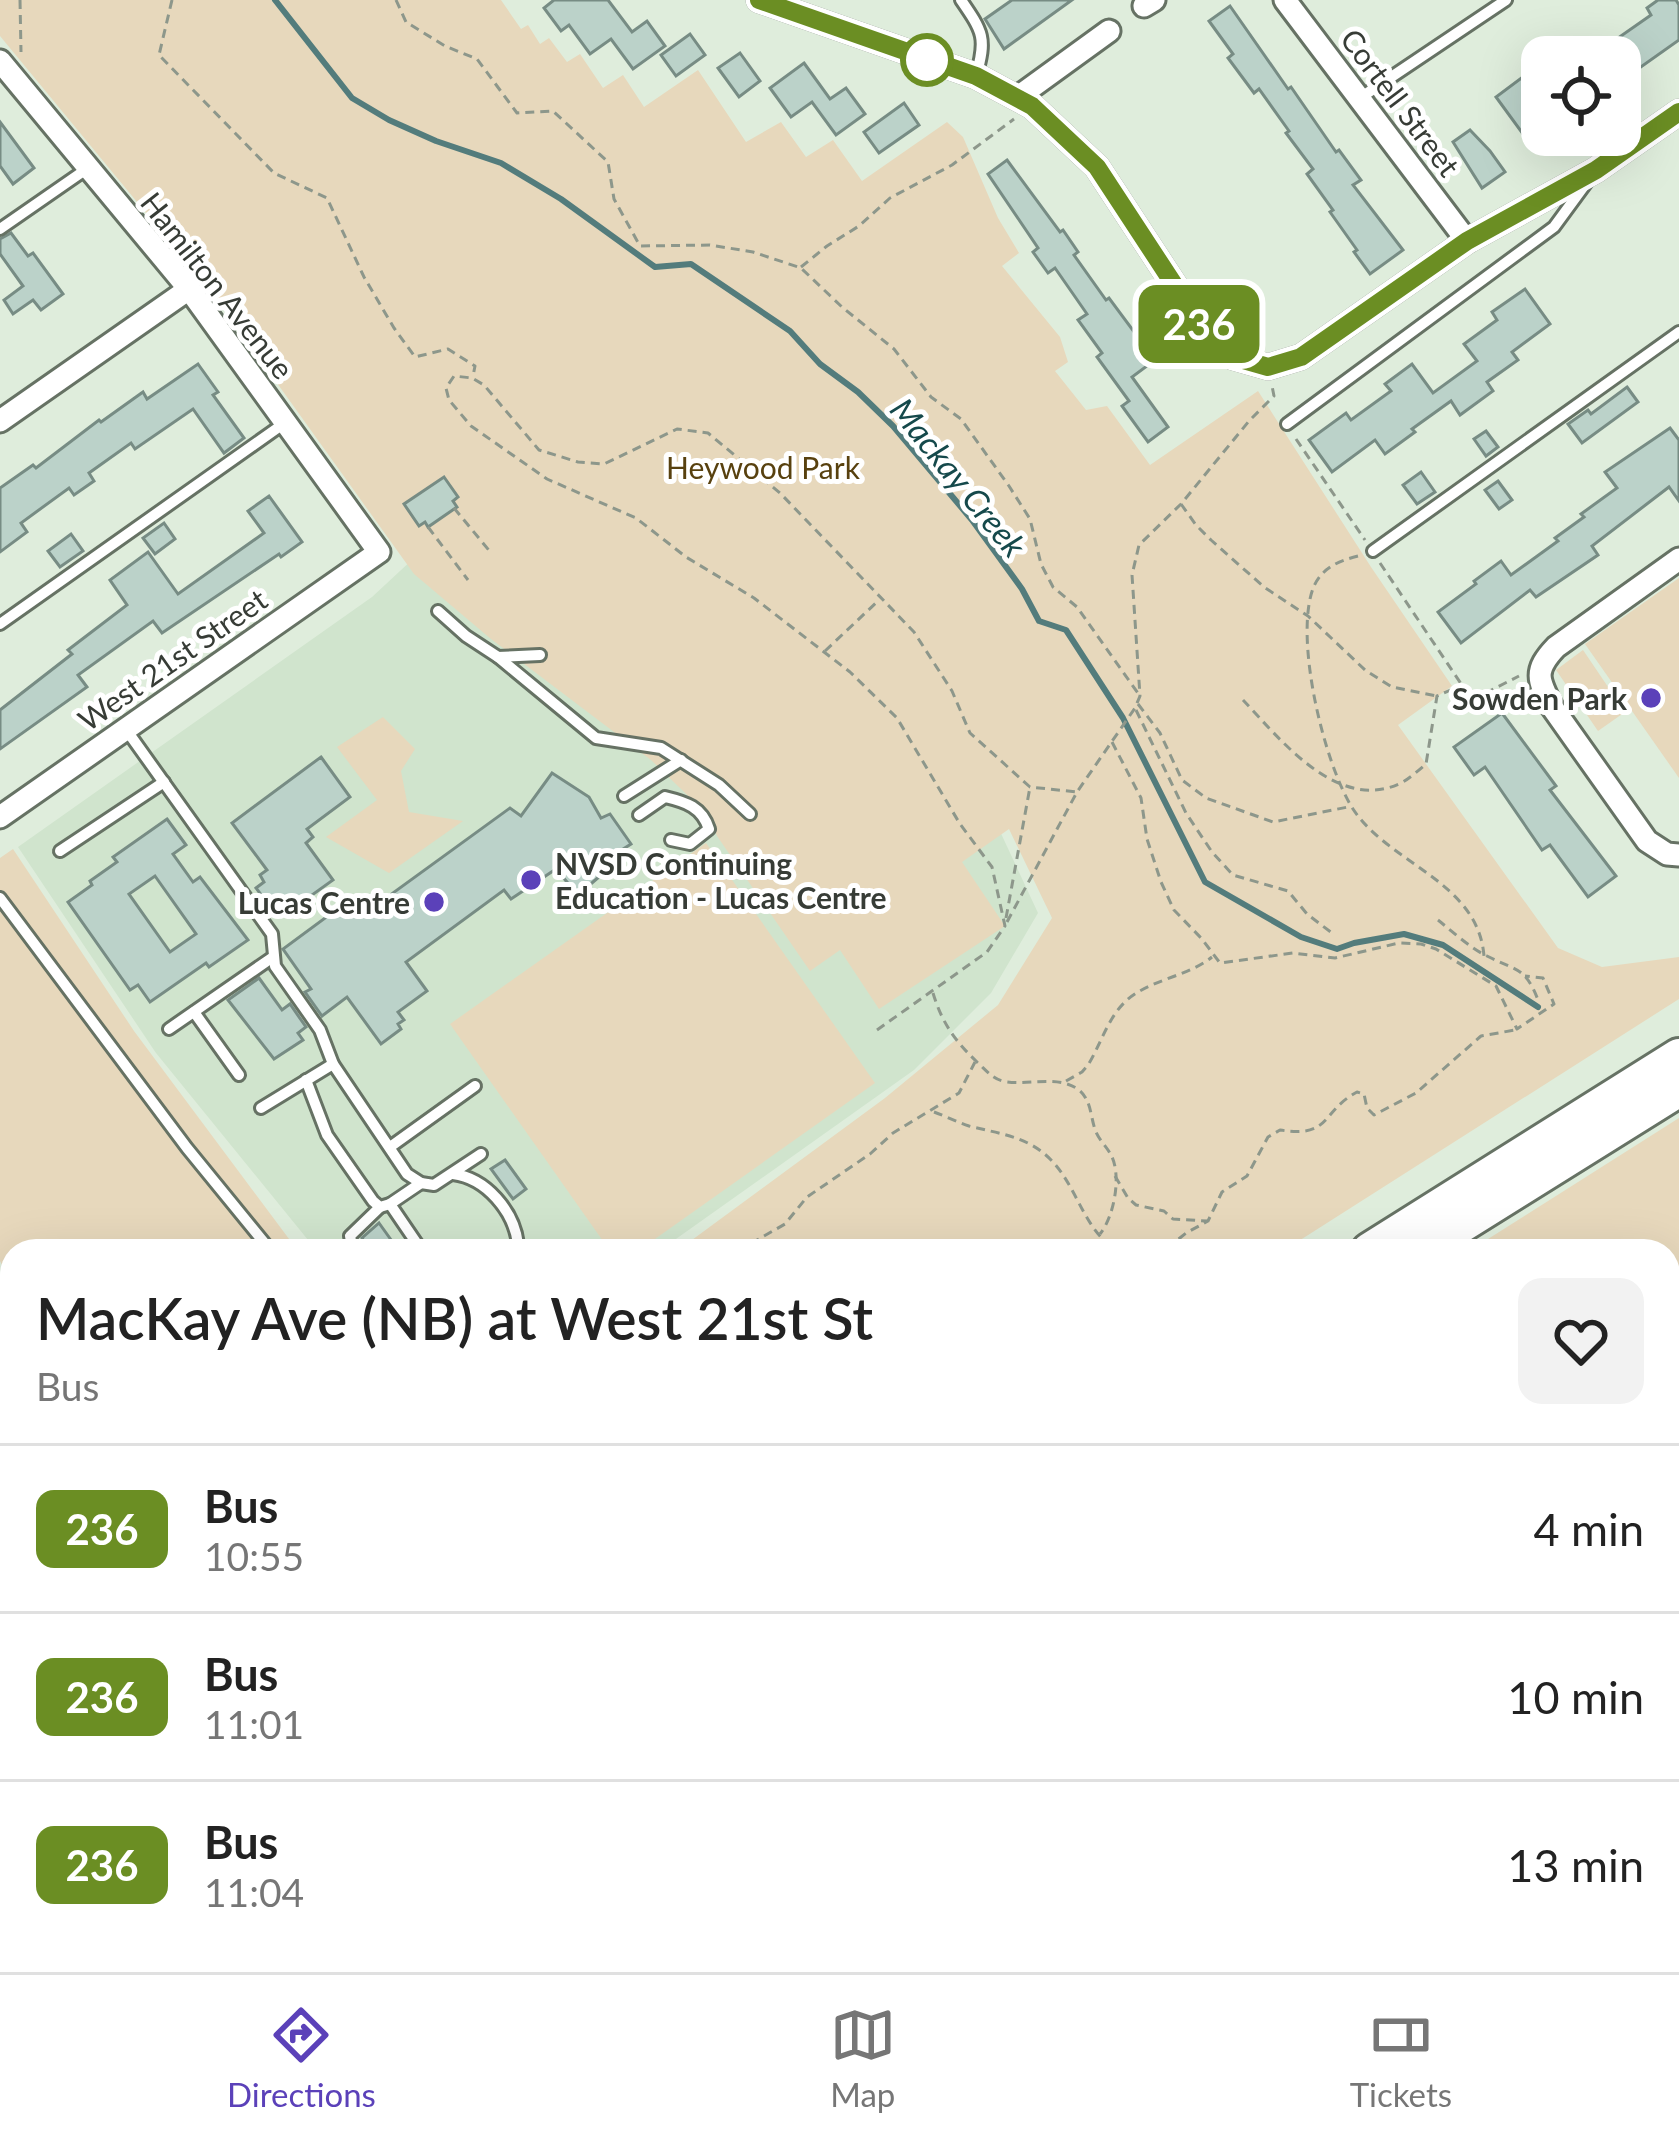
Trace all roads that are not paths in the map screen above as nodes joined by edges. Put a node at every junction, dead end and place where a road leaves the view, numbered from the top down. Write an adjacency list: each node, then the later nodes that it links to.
1 (759, 0): 7 (street)
2 (961, 0): 7 (lane)
3 (1286, 0): 8 (street, Cortell Street)
4 (1506, 0): 8 (lane)
5 (1109, 31): 9 (street)
6 (11, 62): 11 (street, Hamilton Avenue)
7 (976, 76): 9 (street)
8 (1360, 98): 14 (street, Cortell Street)
9 (1017, 107): 14 (street)
10 (1679, 112): 12 (street)
11 (88, 168): 13 (lane); 15 (street, Hamilton Avenue)
12 (1596, 170): 14 (street); 19 (lane)
13 (0, 229)
14 (1467, 241)
15 (189, 290): 17 (street); 18 (street, Hamilton Avenue)
16 (1679, 332): 20 (lane)
17 (0, 421)
18 (286, 422): 21 (street, Hamilton Avenue); 24 (lane)
19 (1287, 424)
20 (1372, 551)
21 (380, 553): 27 (street, West 21st Street)
22 (1679, 559): 36 (street)
23 (438, 611): 26 (lane)
24 (0, 625)
25 (540, 655): 26 (lane)
26 (498, 657): 28 (lane)
27 (125, 728): 29 (lane); 33 (street, West 21st Street)
28 (681, 760): 30 (lane); 31 (lane)
29 (164, 782): 35 (lane); 38 (lane)
30 (624, 796)
31 (750, 814)
32 (638, 815): 34 (lane)
33 (0, 817)
34 (671, 840)
35 (60, 850)
36 (1679, 855)
37 (0, 898): 53 (lane)
38 (274, 957): 39 (lane); 42 (lane)
39 (194, 1012): 40 (lane); 43 (lane)
40 (169, 1029)
41 (1679, 1057): 57 (highway)
42 (333, 1064): 44 (lane); 48 (lane)
43 (239, 1076)
44 (306, 1080): 47 (lane); 52 (lane)
45 (475, 1086): 48 (lane)
46 (1679, 1088): 58 (highway)
47 (261, 1108)
48 (390, 1147): 51 (lane)
49 (481, 1154): 50 (lane)
50 (453, 1174): 51 (lane); 56 (lane)
51 (421, 1183): 52 (lane)
52 (385, 1206): 54 (lane); 55 (lane)
53 (261, 1239)
54 (351, 1239)
55 (412, 1239)
56 (517, 1239)
57 (1389, 1239)
58 (1437, 1239)

